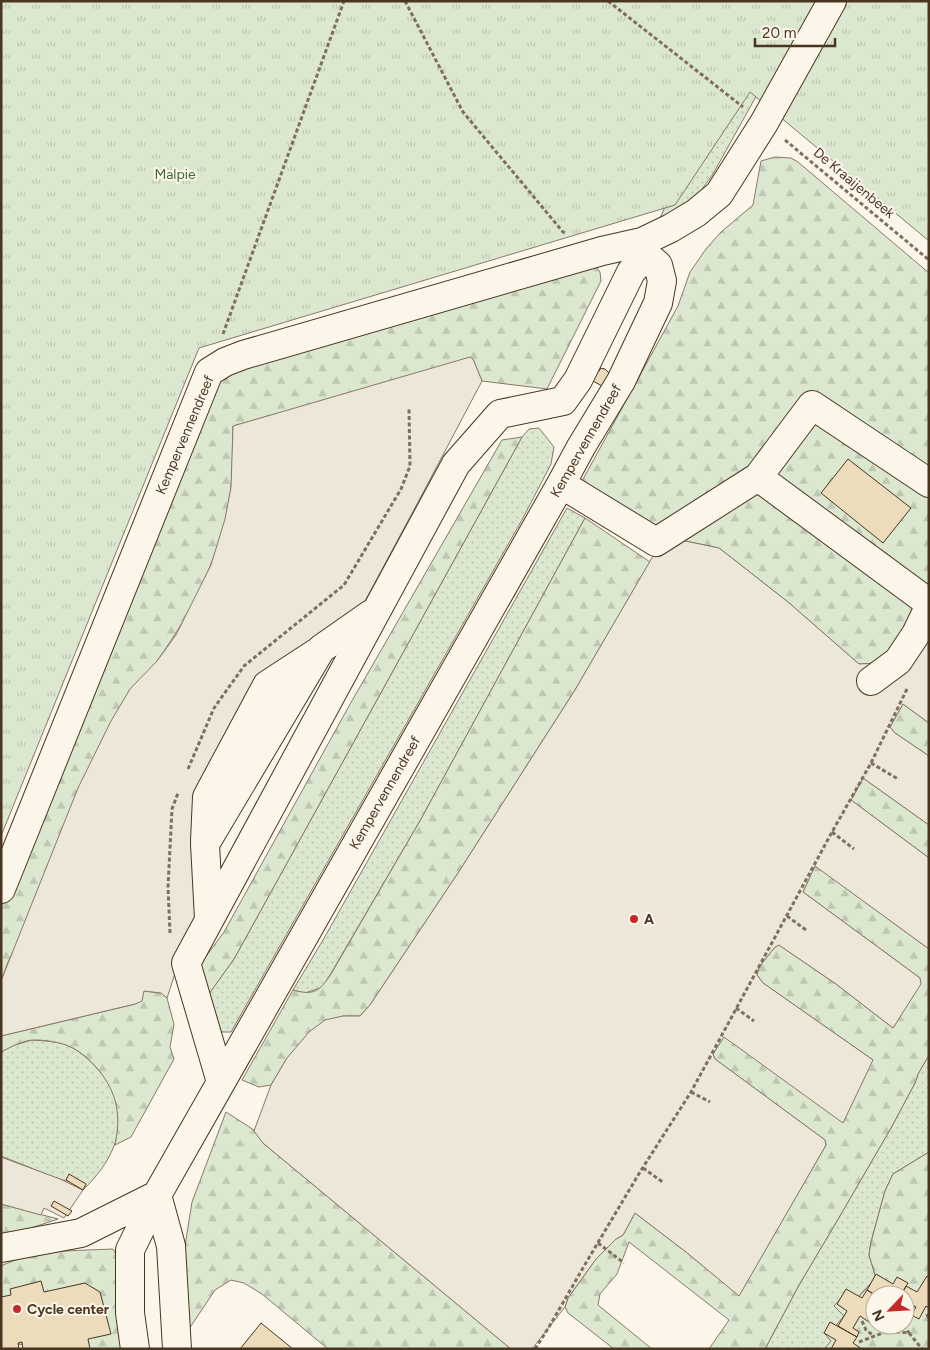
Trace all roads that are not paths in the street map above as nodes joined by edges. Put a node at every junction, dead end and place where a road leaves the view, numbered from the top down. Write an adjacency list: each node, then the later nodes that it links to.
1 (832, 1): 2 (street, Kempervennendreef)
2 (644, 248): 3 (street); 4 (street, Kempervennendreef); 12 (street, Kempervennendreef)
3 (563, 402): 4 (street); 10 (street)
4 (581, 446): 7 (street, Kempervennendreef)
5 (758, 477): 6 (street); 7 (street); 8 (street)
6 (929, 483)
7 (561, 484): 14 (street, Kempervennendreef)
8 (929, 603)
9 (929, 607): 11 (street)
10 (377, 610): 13 (street); 13 (street)
11 (871, 681)
12 (1, 889)
13 (209, 919): 14 (street)
14 (221, 1082): 15 (street, Kempervennendreef)
15 (157, 1195): 16 (street); 17 (street, Kempervennendreef); 18 (street)
16 (1, 1248)
17 (135, 1349)
18 (177, 1349)

